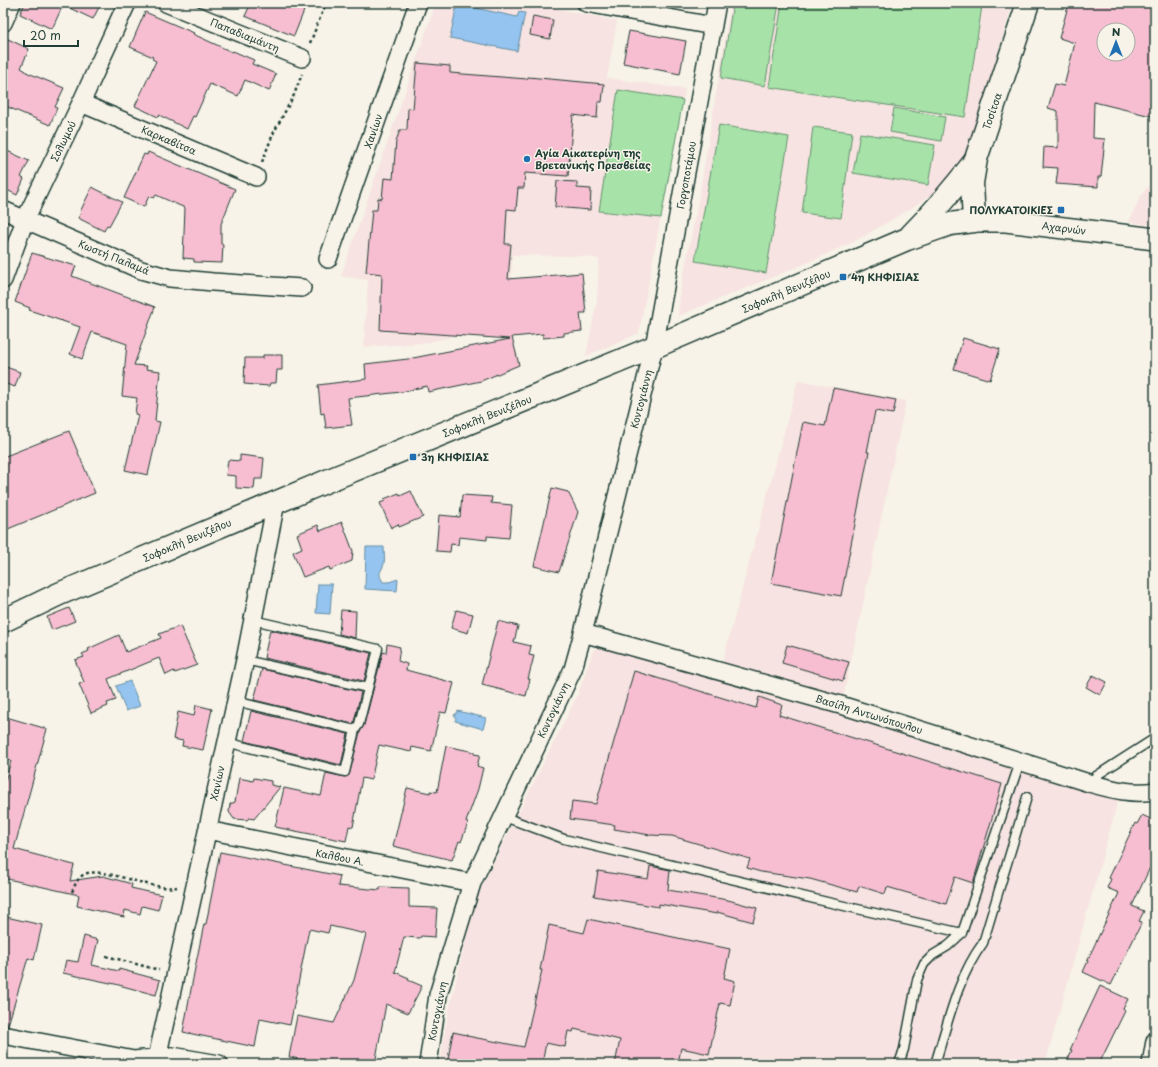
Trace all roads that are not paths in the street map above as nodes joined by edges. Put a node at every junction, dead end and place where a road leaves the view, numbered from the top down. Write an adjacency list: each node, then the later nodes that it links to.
1 (12, 3): 8 (street)
2 (127, 3): 11 (street, Σολωμού)
3 (166, 3): 10 (street, Παπαδιαμάντη)
4 (418, 3): 19 (street, Χανίων)
5 (586, 3): 9 (street)
6 (717, 3): 9 (street, Γοργοποτάμου)
7 (1028, 3): 12 (main road, Τοσίτσα)
8 (3, 23)
9 (713, 26): 22 (street, Γοργοποτάμου)
10 (302, 58)
11 (81, 103): 13 (street, Καρκαβίτσα); 15 (street, Σολωμού)
12 (976, 159): 16 (main road, Τοσίτσα); 17 (main road)
13 (256, 177)
14 (3, 210): 15 (street, Κωστή Παλαμά)
15 (24, 220): 20 (street, Σολωμού); 21 (street, Κωστή Παλαμά)
16 (974, 221): 17 (main road, Σοφοκλή Βενιζέλου); 18 (street, Αχαρνών)
17 (907, 239): 22 (main road, Σοφοκλή Βενιζέλου)
18 (1155, 239)
19 (328, 259)
20 (3, 280)
21 (302, 288)
22 (654, 348): 23 (main road, Σοφοκλή Βενιζέλου); 26 (street, Κοντογιάννη)
23 (276, 502): 24 (street, Χανίων); 25 (main road, Σοφοκλή Βενιζέλου)
24 (253, 620): 27 (street, Χανίων); 28 (lane)
25 (3, 621)
26 (583, 633): 33 (street, Βασίλη Αντωνόπουλου); 37 (street, Κοντογιάννη)
27 (244, 660): 28 (lane); 29 (street, Χανίων)
28 (368, 688): 30 (lane)
29 (236, 701): 30 (lane); 32 (street, Χανίων)
30 (356, 730): 32 (lane)
31 (1155, 738): 34 (lane)
32 (226, 742): 38 (street, Χανίων)
33 (1020, 762): 34 (street, Βασίλη Αντωνόπουλου); 40 (lane)
34 (1089, 783): 35 (street, Βασίλη Αντωνόπουλου)
35 (1155, 791)
36 (1027, 797): 47 (lane)
37 (502, 816): 39 (street, Κοντογιάννη); 40 (lane)
38 (207, 830): 39 (street, Καλβου Α.); 43 (street, Χανίων)
39 (472, 883): 45 (street, Κοντογιάννη)
40 (962, 933): 46 (lane)
41 (3, 1035): 43 (street)
42 (1155, 1041): 48 (street)
43 (156, 1061): 44 (street)
44 (219, 1064)
45 (428, 1064)
46 (899, 1064)
47 (935, 1064)
48 (1152, 1064)

